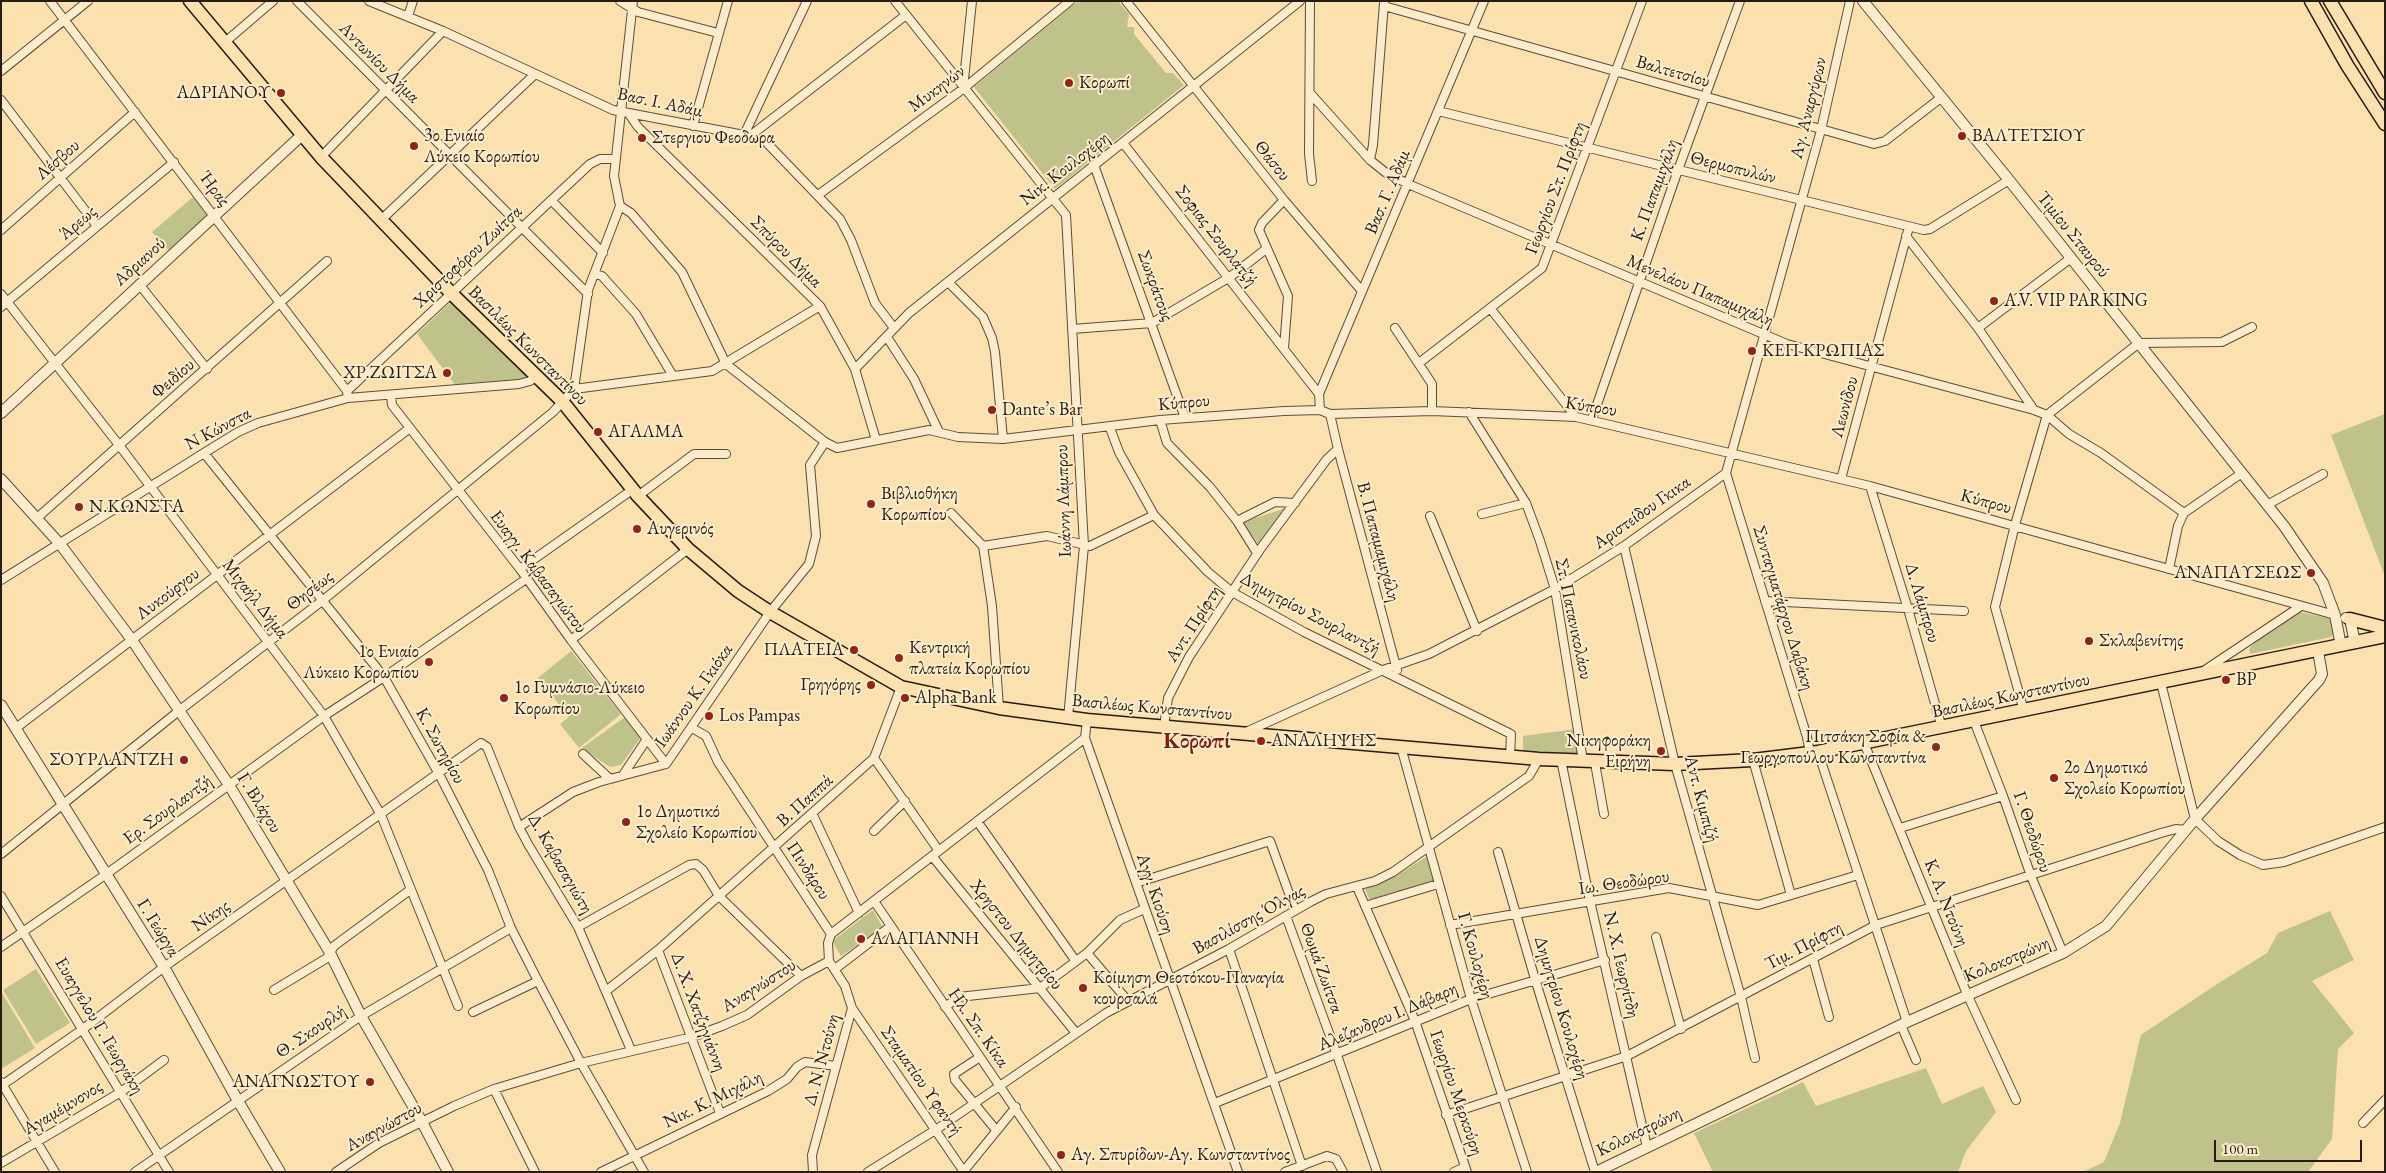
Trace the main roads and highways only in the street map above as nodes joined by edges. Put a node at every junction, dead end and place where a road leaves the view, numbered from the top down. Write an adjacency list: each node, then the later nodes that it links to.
1 (190, 1): 8 (main road, Βασιλέως Κωνσταντίνου)
2 (2311, 1): 5 (main road)
3 (2330, 1): 4 (main road)
4 (2385, 93)
5 (2385, 124)
6 (2350, 619): 7 (main road)
7 (2385, 628)
8 (2385, 636)

